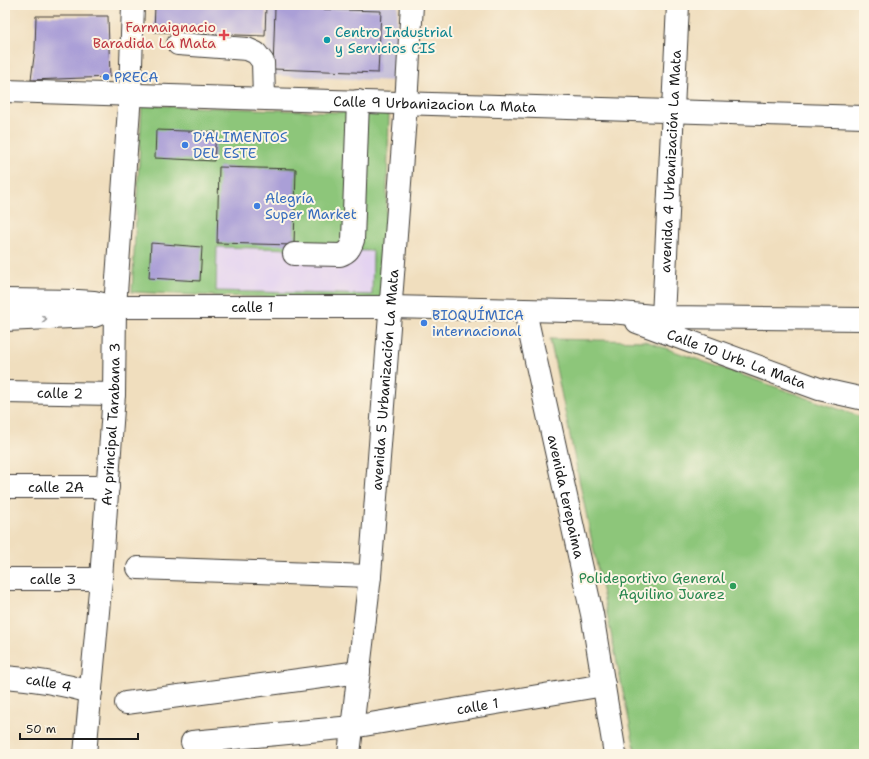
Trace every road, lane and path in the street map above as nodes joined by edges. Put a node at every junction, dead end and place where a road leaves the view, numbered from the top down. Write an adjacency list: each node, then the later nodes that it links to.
1 (133, 5): 6 (street, Av principal Tarabana 3)
2 (412, 5): 9 (street, avenida 5 Urbanización La Mata)
3 (678, 5): 10 (street, avenida 4 Urbanización La Mata)
4 (178, 44): 7 (street)
5 (5, 92): 6 (street, Calle 9 Urbanizacion La Mata)
6 (130, 94): 7 (street, Calle 9 Urbanizacion La Mata); 14 (street, Av principal Tarabana 3)
7 (264, 98): 8 (street, Calle 9 Urbanizacion La Mata)
8 (358, 102): 9 (street, Calle 9 Urbanizacion La Mata); 12 (street)
9 (406, 104): 10 (street, Calle 9 Urbanizacion La Mata); 15 (street, avenida 5 Urbanización La Mata)
10 (674, 112): 11 (street, Calle 9 Urbanizacion La Mata); 18 (street, avenida 4 Urbanización La Mata)
11 (864, 117)
12 (294, 254)
13 (5, 300): 14 (street, calle 1)
14 (115, 307): 15 (street, calle 1); 19 (street, calle 1, one-way to 14); 22 (street, Av principal Tarabana 3)
15 (390, 307): 16 (street, Calle 10 Urb. La Mata); 27 (street, avenida 5 Urbanización La Mata)
16 (525, 311): 17 (street, Calle 10 Urb. La Mata); 32 (street, avenida terepaima)
17 (611, 312): 18 (street, Calle 10 Urb. La Mata); 23 (street, Calle 10 Urb. La Mata)
18 (663, 317): 20 (street, Calle 10 Urb. La Mata)
19 (5, 320)
20 (864, 320)
21 (5, 392): 22 (street, calle 2)
22 (114, 394): 25 (street, Av principal Tarabana 3)
23 (864, 399)
24 (5, 487): 25 (street, calle 2A)
25 (108, 487): 29 (street, Av principal Tarabana 3)
26 (138, 568): 27 (street)
27 (370, 576): 30 (street, avenida 5 Urbanización La Mata)
28 (5, 579): 29 (street, calle 3)
29 (101, 579): 33 (street, Av principal Tarabana 3)
30 (358, 672): 34 (street); 35 (street, avenida 5 Urbanización La Mata)
31 (5, 677): 33 (street, calle 4)
32 (604, 685): 35 (street, calle 1); 40 (street, avenida terepaima)
33 (91, 692): 38 (street, Av principal Tarabana 3)
34 (126, 703)
35 (352, 727): 37 (street, calle 1); 39 (street, avenida 5 Urbanización La Mata)
36 (192, 742): 37 (street, calle 1)
37 (227, 746)
38 (85, 754)
39 (349, 754)
40 (615, 754)

